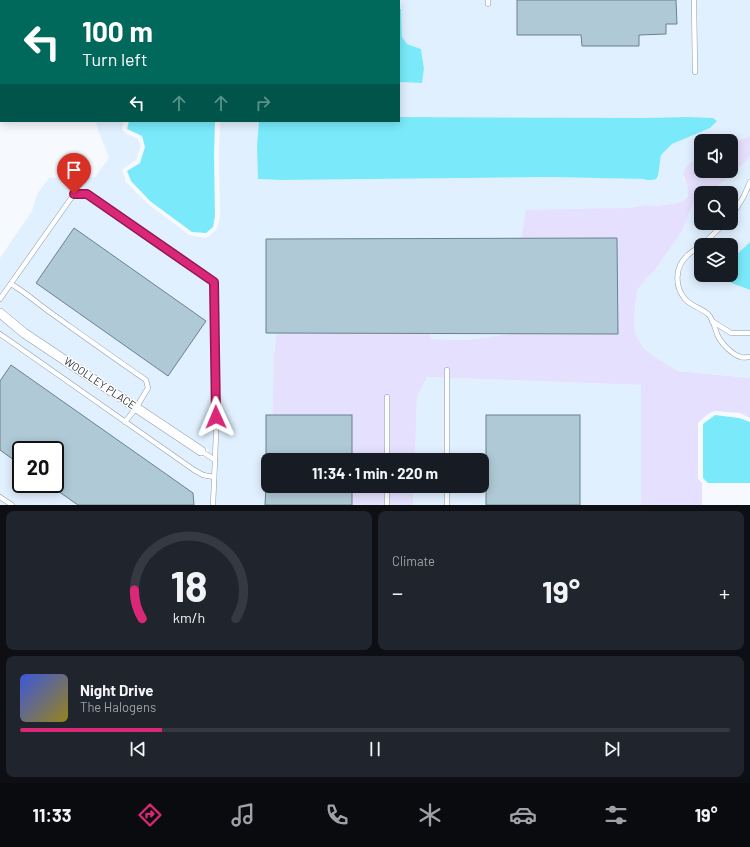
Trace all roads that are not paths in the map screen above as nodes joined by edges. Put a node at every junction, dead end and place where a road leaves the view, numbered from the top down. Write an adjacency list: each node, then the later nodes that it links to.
1 (694, 0): 2 (lane)
2 (694, 72)
3 (750, 182): 4 (lane)
4 (738, 206)
5 (718, 230): 6 (lane)
6 (709, 238)
7 (694, 250): 11 (lane)
8 (11, 284): 9 (lane); 17 (lane); 22 (lane)
9 (0, 299)
10 (0, 313): 17 (street, WOOLLEY PLACE)
11 (712, 321): 12 (lane); 14 (lane)
12 (750, 333)
13 (0, 334): 18 (lane)
14 (750, 357)
15 (447, 370): 21 (lane)
16 (387, 397): 20 (lane)
17 (136, 408): 18 (lane); 19 (street, WOOLLEY PLACE)
18 (125, 422): 23 (lane)
19 (201, 451): 22 (lane)
20 (387, 453)
21 (447, 453)
22 (215, 460): 23 (lane)
23 (214, 477): 28 (lane)
24 (387, 493): 29 (lane)
25 (447, 493): 30 (lane)
26 (0, 497): 27 (lane)
27 (12, 505)
28 (213, 505)
29 (387, 505)
30 (447, 505)

